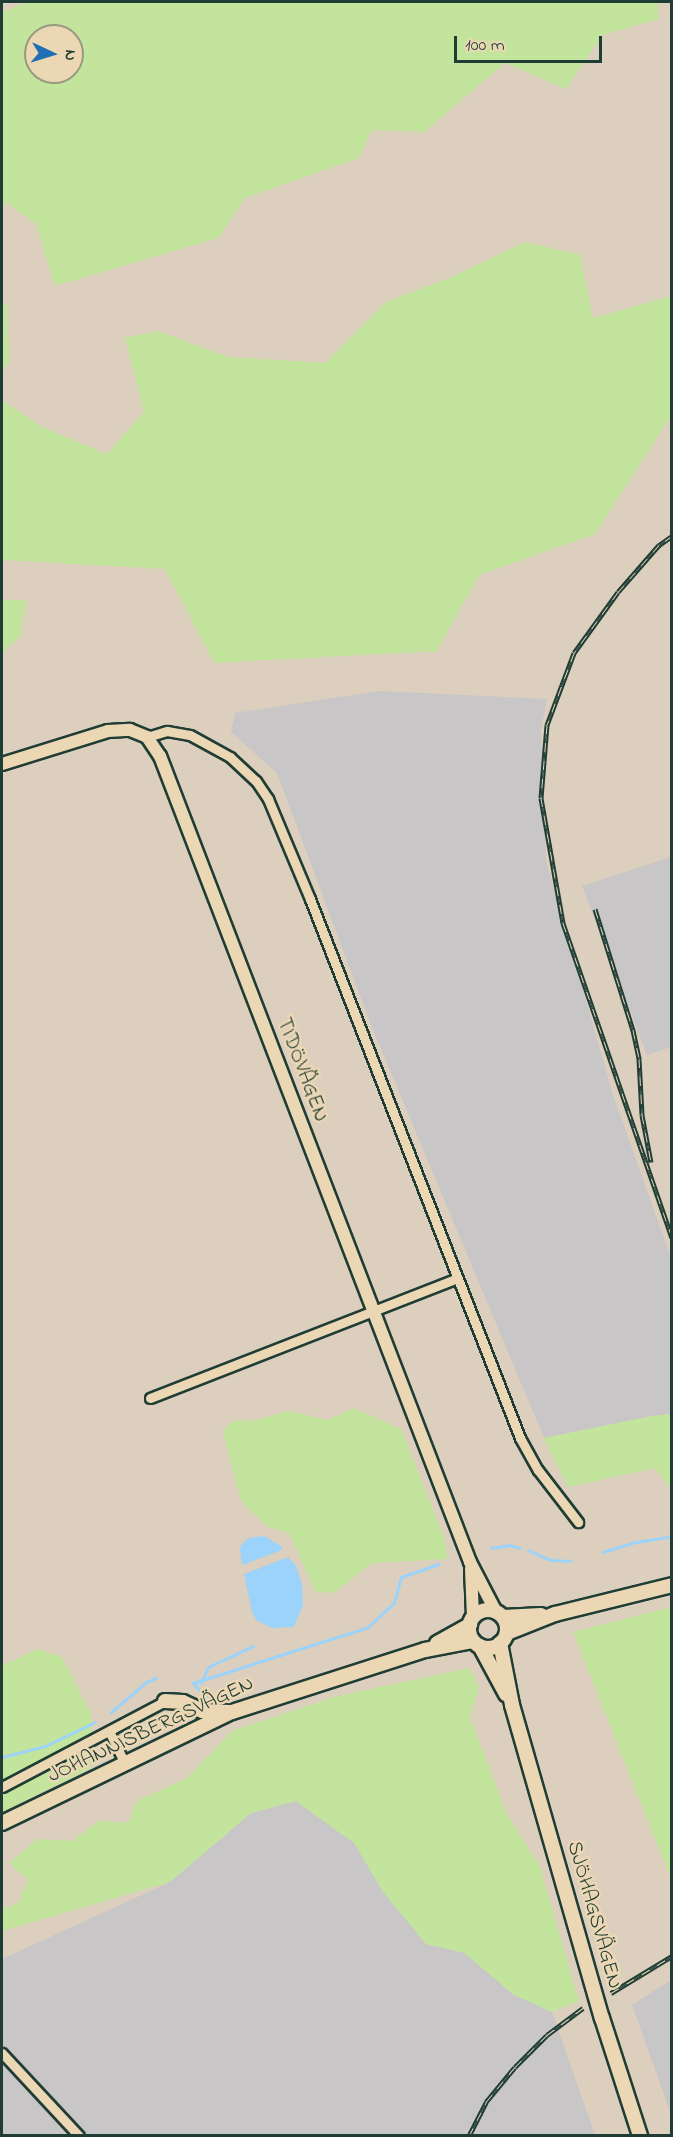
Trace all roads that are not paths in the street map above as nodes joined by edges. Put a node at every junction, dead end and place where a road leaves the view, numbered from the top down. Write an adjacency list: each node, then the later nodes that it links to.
1 (147, 737): 2 (street); 3 (street); 4 (street, TIDÖVÄGEN)
2 (2, 764)
3 (458, 1278): 4 (street); 6 (street)
4 (374, 1310): 5 (street); 7 (street, TIDÖVÄGEN)
5 (150, 1398)
6 (578, 1522)
7 (470, 1562): 9 (street, TIDÖVÄGEN); 11 (street, TIDÖVÄGEN)
8 (672, 1585): 10 (main road)
9 (500, 1614): 10 (main road); 11 (main road); 12 (main road)
10 (555, 1614): 12 (main road)
11 (471, 1621): 13 (main road); 14 (main road, JOHANNISBERGSVÄGEN)
12 (504, 1638): 13 (main road); 16 (main road, SJÖHAGSVÄGEN)
13 (477, 1643): 14 (main road, JOHANNISBERGSVÄGEN); 16 (main road, SJÖHAGSVÄGEN)
14 (425, 1650): 17 (main road, JOHANNISBERGSVÄGEN)
15 (165, 1701): 17 (main road); 18 (street)
16 (512, 1705): 24 (main road, SJÖHAGSVÄGEN)
17 (232, 1712): 19 (main road, JOHANNISBERGSVÄGEN)
18 (109, 1731): 19 (street); 20 (street)
19 (124, 1762): 21 (main road, JOHANNISBERGSVÄGEN)
20 (2, 1787)
21 (2, 1823)
22 (2, 2053): 23 (street)
23 (79, 2136)
24 (640, 2136)

